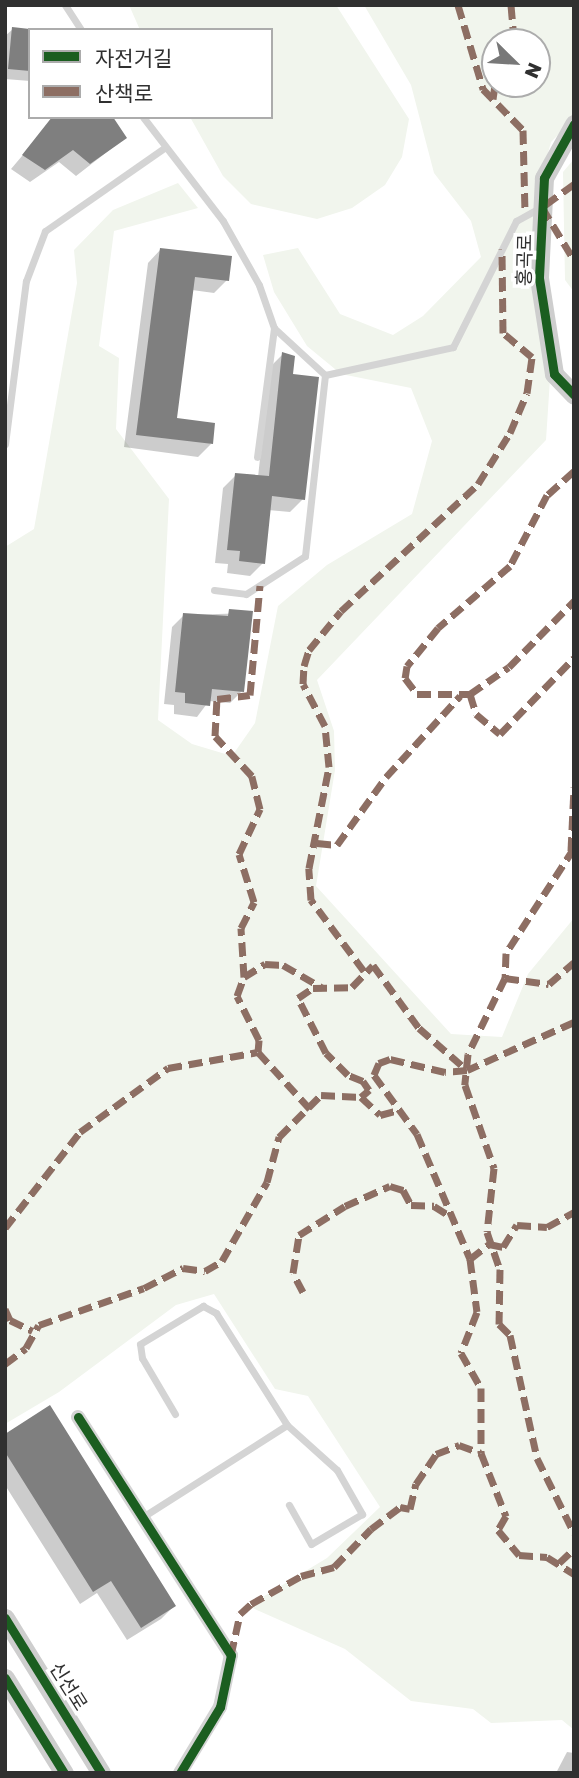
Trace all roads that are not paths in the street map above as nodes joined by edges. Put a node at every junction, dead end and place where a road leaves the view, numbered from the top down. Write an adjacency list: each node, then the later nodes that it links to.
1 (65, 5): 2 (lane)
2 (81, 28)
3 (144, 119): 5 (lane)
4 (574, 124): 6 (main road, 홍곡로)
5 (164, 148): 7 (lane); 10 (lane)
6 (542, 207): 8 (lane); 9 (main road, 홍곡로)
7 (274, 328): 8 (lane); 11 (lane)
8 (325, 375): 12 (lane)
9 (574, 395)
10 (5, 444)
11 (257, 457)
12 (214, 590)
13 (174, 1414): 15 (lane)
14 (78, 1416): 17 (street)
15 (287, 1425): 16 (lane); 17 (lane)
16 (289, 1504)
17 (140, 1518): 22 (street)
18 (5, 1618): 21 (main road, 신선로)
19 (5, 1678): 20 (main road)
20 (64, 1773)
21 (102, 1773)
22 (180, 1773)

